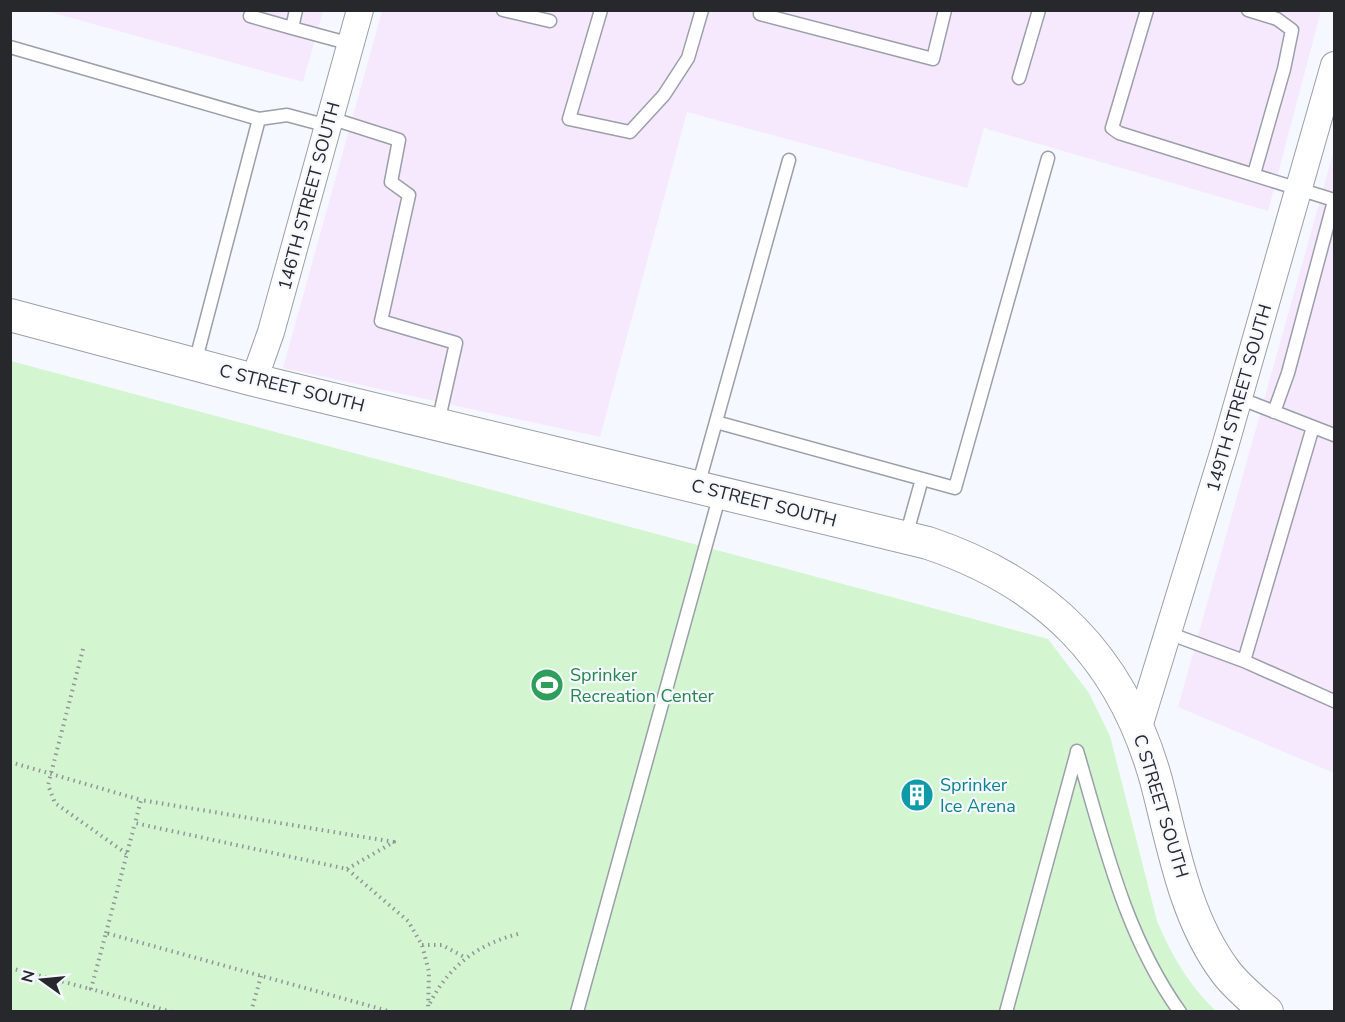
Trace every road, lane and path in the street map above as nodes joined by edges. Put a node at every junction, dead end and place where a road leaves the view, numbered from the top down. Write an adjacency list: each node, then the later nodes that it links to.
1 (296, 10): 13 (lane)
2 (360, 10): 14 (street, 146TH STREET SOUTH)
3 (504, 10): 12 (lane)
4 (601, 10): 5 (lane)
5 (702, 10)
6 (760, 10): 7 (lane)
7 (945, 10)
8 (1039, 10): 17 (lane)
9 (1147, 10): 22 (lane)
10 (1248, 10): 22 (lane)
11 (250, 16): 13 (lane)
12 (550, 21)
13 (292, 28): 14 (lane)
14 (351, 44): 19 (street, 146TH STREET SOUTH)
15 (10, 47): 18 (lane)
16 (1335, 64): 23 (street, 149TH STREET SOUTH)
17 (1019, 78)
18 (259, 119): 19 (lane); 26 (lane)
19 (329, 122): 27 (street, 146TH STREET SOUTH); 31 (lane)
20 (1048, 158): 34 (lane)
21 (789, 159): 30 (lane)
22 (1254, 174): 23 (lane)
23 (1299, 190): 24 (lane); 28 (street, 149TH STREET SOUTH)
24 (1335, 200): 29 (lane)
25 (10, 315): 26 (street, C STREET SOUTH)
26 (195, 364): 27 (street, C STREET SOUTH)
27 (255, 380): 31 (street, C STREET SOUTH)
28 (1239, 398): 29 (lane); 37 (street, 149TH STREET SOUTH)
29 (1274, 412): 32 (lane)
30 (716, 422): 34 (lane); 35 (lane)
31 (438, 424): 35 (street, C STREET SOUTH)
32 (1313, 427): 33 (lane); 39 (lane)
33 (1335, 435)
34 (922, 479): 36 (lane)
35 (709, 490): 36 (street, C STREET SOUTH); 59 (lane)
36 (905, 538): 41 (street, C STREET SOUTH)
37 (1168, 633): 39 (lane); 41 (street, 149TH STREET SOUTH)
38 (83, 649): 43 (path)
39 (1244, 661): 40 (lane)
40 (1335, 701)
41 (1138, 729): 62 (street, C STREET SOUTH)
42 (10, 762): 43 (path)
43 (51, 774): 44 (path); 46 (path)
44 (141, 800): 45 (path); 47 (path)
45 (135, 823): 46 (path); 47 (path)
46 (127, 855): 48 (path)
47 (347, 869): 50 (path)
48 (106, 933): 53 (path); 54 (path)
49 (518, 934): 51 (path)
50 (422, 945): 51 (path); 55 (path)
51 (466, 958): 55 (path)
52 (10, 968): 54 (path)
53 (261, 975): 57 (path); 58 (path)
54 (91, 989): 56 (path)
55 (428, 1009)
56 (172, 1011)
57 (251, 1011)
58 (392, 1011)
59 (576, 1011)
60 (1006, 1011): 61 (lane)
61 (1180, 1011)
62 (1267, 1011)

